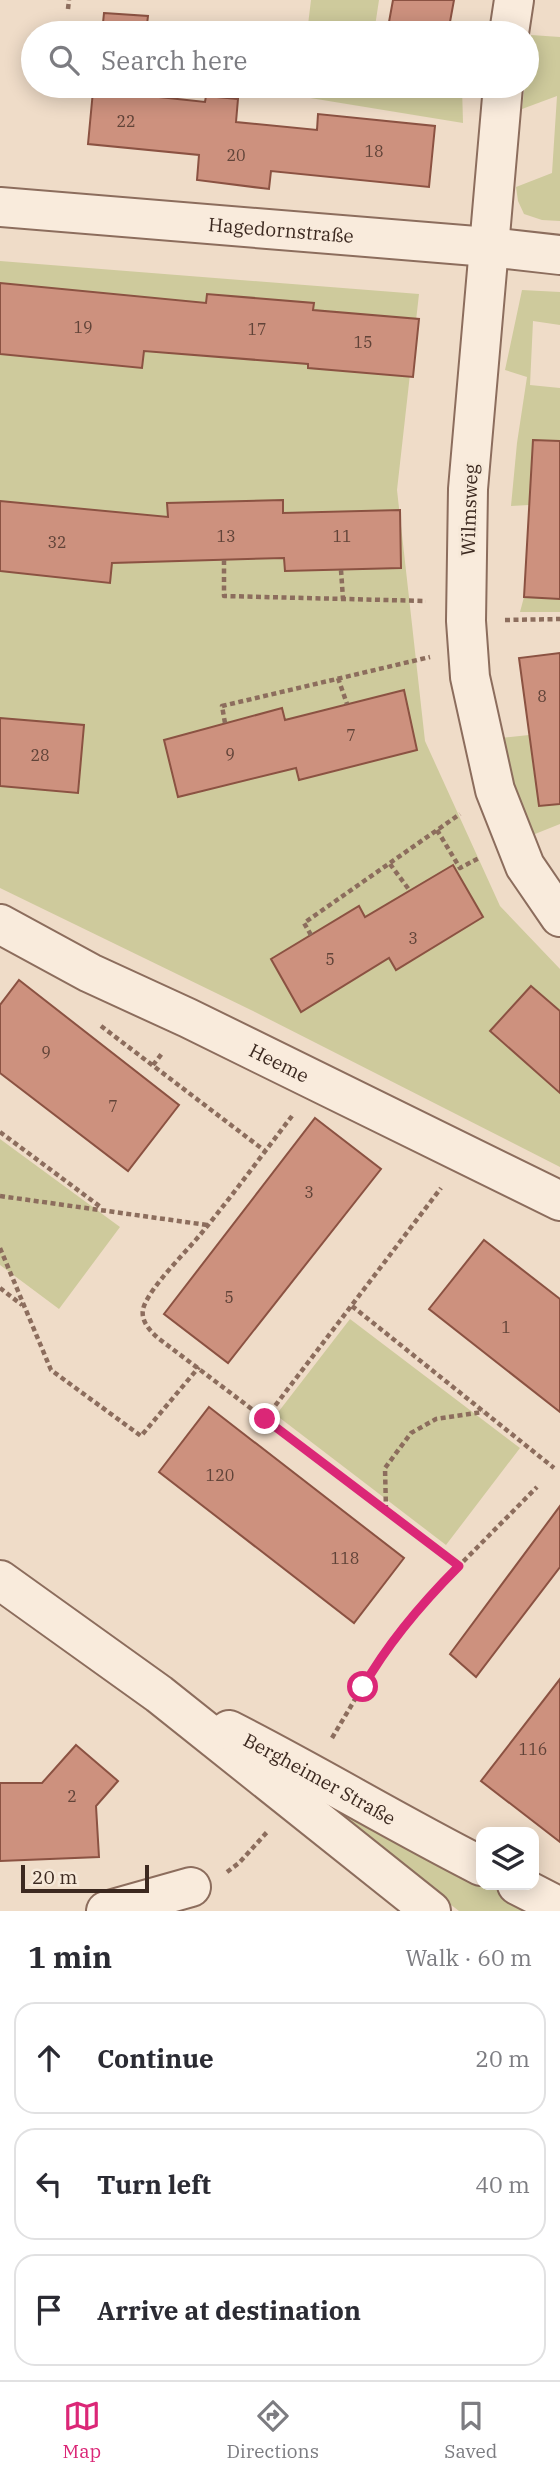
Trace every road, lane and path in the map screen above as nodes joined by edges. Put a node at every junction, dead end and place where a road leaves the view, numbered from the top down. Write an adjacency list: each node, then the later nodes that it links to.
1 (69, 0): 3 (path)
2 (514, 0): 4 (street)
3 (68, 9)
4 (511, 21)
5 (502, 98): 7 (street, Wilmsweg)
6 (0, 207): 7 (street, Hagedornstraße)
7 (488, 247): 8 (street, Hagedornstraße); 13 (street, Wilmsweg)
8 (560, 256)
9 (224, 560): 11 (path)
10 (341, 570): 11 (path)
11 (343, 598): 13 (path)
12 (560, 619): 13 (path)
13 (466, 623): 14 (path); 17 (street, Wilmsweg)
14 (338, 678): 15 (path); 16 (path)
15 (347, 704)
16 (225, 723)
17 (495, 790): 18 (path); 19 (street, Wilmsweg)
18 (437, 830): 19 (path); 20 (path)
19 (514, 840): 22 (street, Wilmsweg)
20 (390, 863): 21 (path); 24 (path)
21 (410, 891)
22 (560, 916)
23 (0, 924): 26 (street, Heeme)
24 (311, 935)
25 (100, 1026): 28 (path)
26 (319, 1082): 28 (path); 29 (street, Heeme)
27 (0, 1132): 32 (path)
28 (265, 1151): 33 (path)
29 (467, 1154): 31 (street, Heeme); 37 (path)
30 (0, 1196): 32 (path)
31 (560, 1201)
32 (103, 1209): 33 (path)
33 (208, 1225): 38 (path)
34 (0, 1248): 36 (path)
35 (0, 1288): 36 (path)
36 (22, 1306): 38 (path)
37 (352, 1306): 39 (path); 40 (path)
38 (198, 1367): 40 (path)
39 (483, 1412): 41 (path); 43 (path)
40 (265, 1419): 43 (path)
41 (554, 1468)
42 (537, 1487): 44 (path)
43 (386, 1511): 44 (path)
44 (459, 1566): 46 (path)
45 (0, 1580): 46 (street, Bergheimer Straße)
46 (301, 1786): 47 (street, Bergheimer Straße); 48 (path); 52 (street, Bergheimer Straße)
47 (476, 1864)
48 (191, 1887): 51 (street)
49 (527, 1890): 50 (street)
50 (560, 1907)
51 (106, 1911)
52 (431, 1911)

